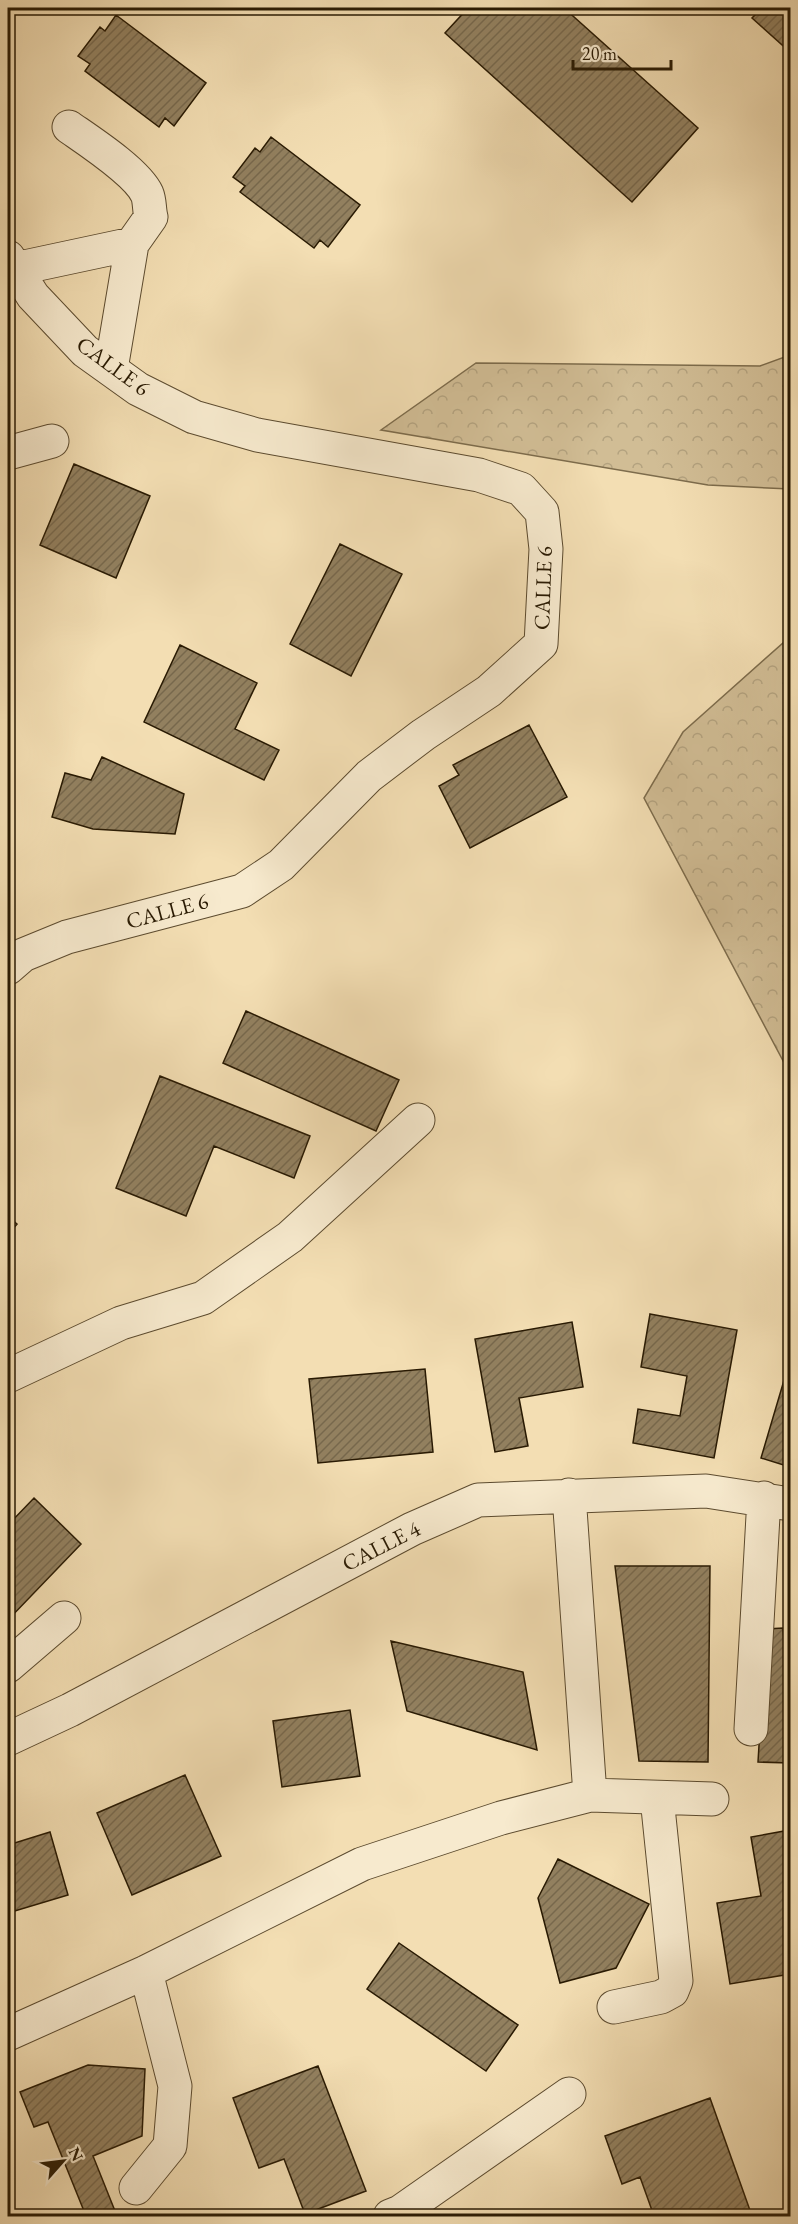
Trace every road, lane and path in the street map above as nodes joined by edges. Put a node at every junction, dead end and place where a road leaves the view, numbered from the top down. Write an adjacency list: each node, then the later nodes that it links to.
1 (69, 127): 2 (street)
2 (132, 244): 3 (street); 4 (street)
3 (11, 263): 4 (street, CALLE 6)
4 (111, 369): 7 (street, CALLE 6)
5 (52, 441): 6 (street)
6 (8, 453)
7 (8, 968)
8 (418, 1120): 9 (street)
9 (8, 1376)
10 (569, 1495): 11 (street, CALLE 4); 15 (street, CALLE 4); 16 (street)
11 (777, 1501): 14 (street)
12 (64, 1618): 13 (street)
13 (8, 1666)
14 (751, 1729)
15 (8, 1739)
16 (590, 1795): 17 (street); 19 (street)
17 (657, 1798): 18 (street); 20 (street)
18 (712, 1798)
19 (146, 1972): 21 (street); 23 (street)
20 (614, 2007)
21 (8, 2034)
22 (569, 2094): 24 (street)
23 (136, 2188)
24 (398, 2215)

